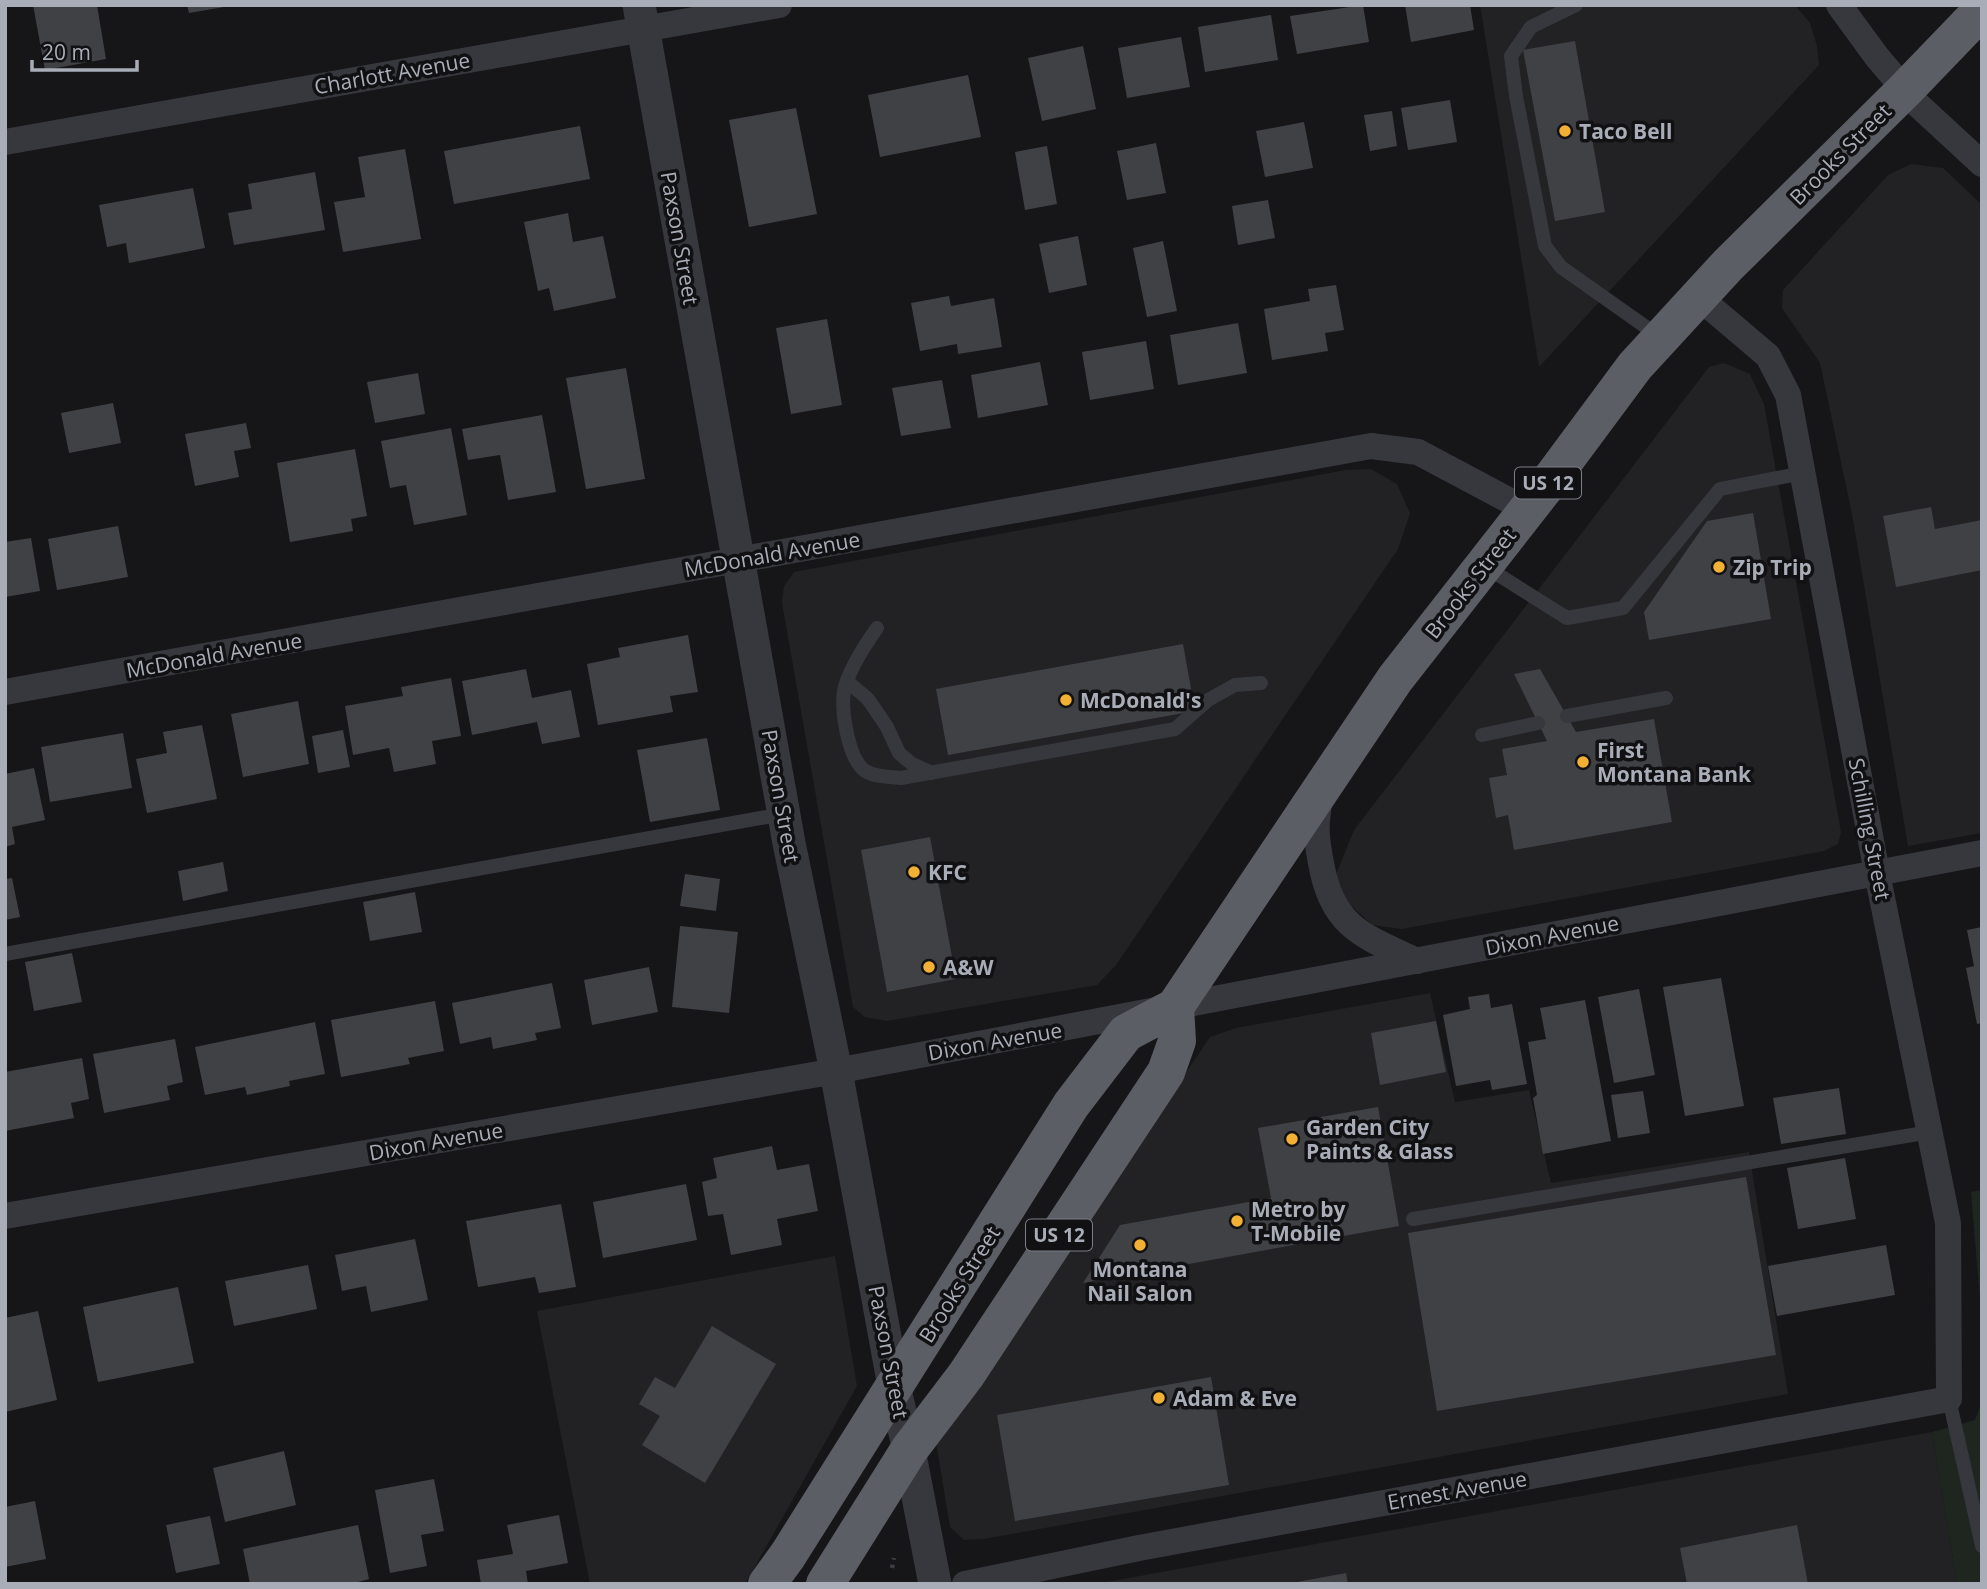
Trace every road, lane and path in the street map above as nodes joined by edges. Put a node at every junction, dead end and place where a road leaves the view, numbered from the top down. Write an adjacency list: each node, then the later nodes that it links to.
1 (779, 5): 5 (street, Charlott Avenue)
2 (1576, 5): 10 (lane)
3 (1982, 10): 6 (highway, Brooks Street / US 12)
4 (1844, 11): 6 (street)
5 (641, 17): 7 (street, Charlott Avenue); 13 (street, Paxson Street)
6 (1905, 90): 8 (street); 9 (highway, Brooks Street / US 12)
7 (5, 142)
8 (1982, 164)
9 (1697, 298): 10 (highway, Brooks Street / US 12); 11 (street, Schilling Street)
10 (1661, 338): 12 (highway, Brooks Street / US 12)
11 (1803, 472): 14 (lane); 27 (street, Schilling Street)
12 (1527, 510): 13 (street, McDonald Avenue); 14 (highway, Brooks Street / US 12)
13 (738, 560): 18 (street, McDonald Avenue); 25 (street, Paxson Street)
14 (1483, 566): 24 (highway, Brooks Street / US 12)
15 (877, 628): 16 (lane)
16 (848, 682): 23 (lane); 23 (lane)
17 (1261, 683): 23 (lane)
18 (5, 692)
19 (1666, 698): 20 (lane)
20 (1567, 716)
21 (1538, 723): 22 (lane)
22 (1482, 735)
23 (932, 773)
24 (1322, 787): 29 (street); 30 (highway, Brooks Street / US 12)
25 (783, 814): 28 (lane); 31 (street, Paxson Street)
26 (1982, 853): 27 (street, Dixon Avenue)
27 (1877, 873): 29 (street, Dixon Avenue); 32 (street, Schilling Street)
28 (5, 954)
29 (1417, 961): 30 (street, Dixon Avenue)
30 (1175, 1007): 31 (street, Dixon Avenue); 35 (highway, Brooks Street / US 12); 37 (highway, US 12)
31 (836, 1071): 33 (street, Dixon Avenue); 35 (street, Paxson Street)
32 (1930, 1132): 34 (lane); 36 (street, Schilling Street)
33 (5, 1216)
34 (1413, 1219)
35 (894, 1387): 37 (street, Paxson Street); 39 (highway, Brooks Street / US 12)
36 (1949, 1399): 38 (lane); 42 (street, Ernest Avenue)
37 (909, 1450): 40 (highway, US 12); 41 (street, Paxson Street)
38 (1982, 1546)
39 (767, 1584)
40 (825, 1584)
41 (935, 1584)
42 (965, 1584)

